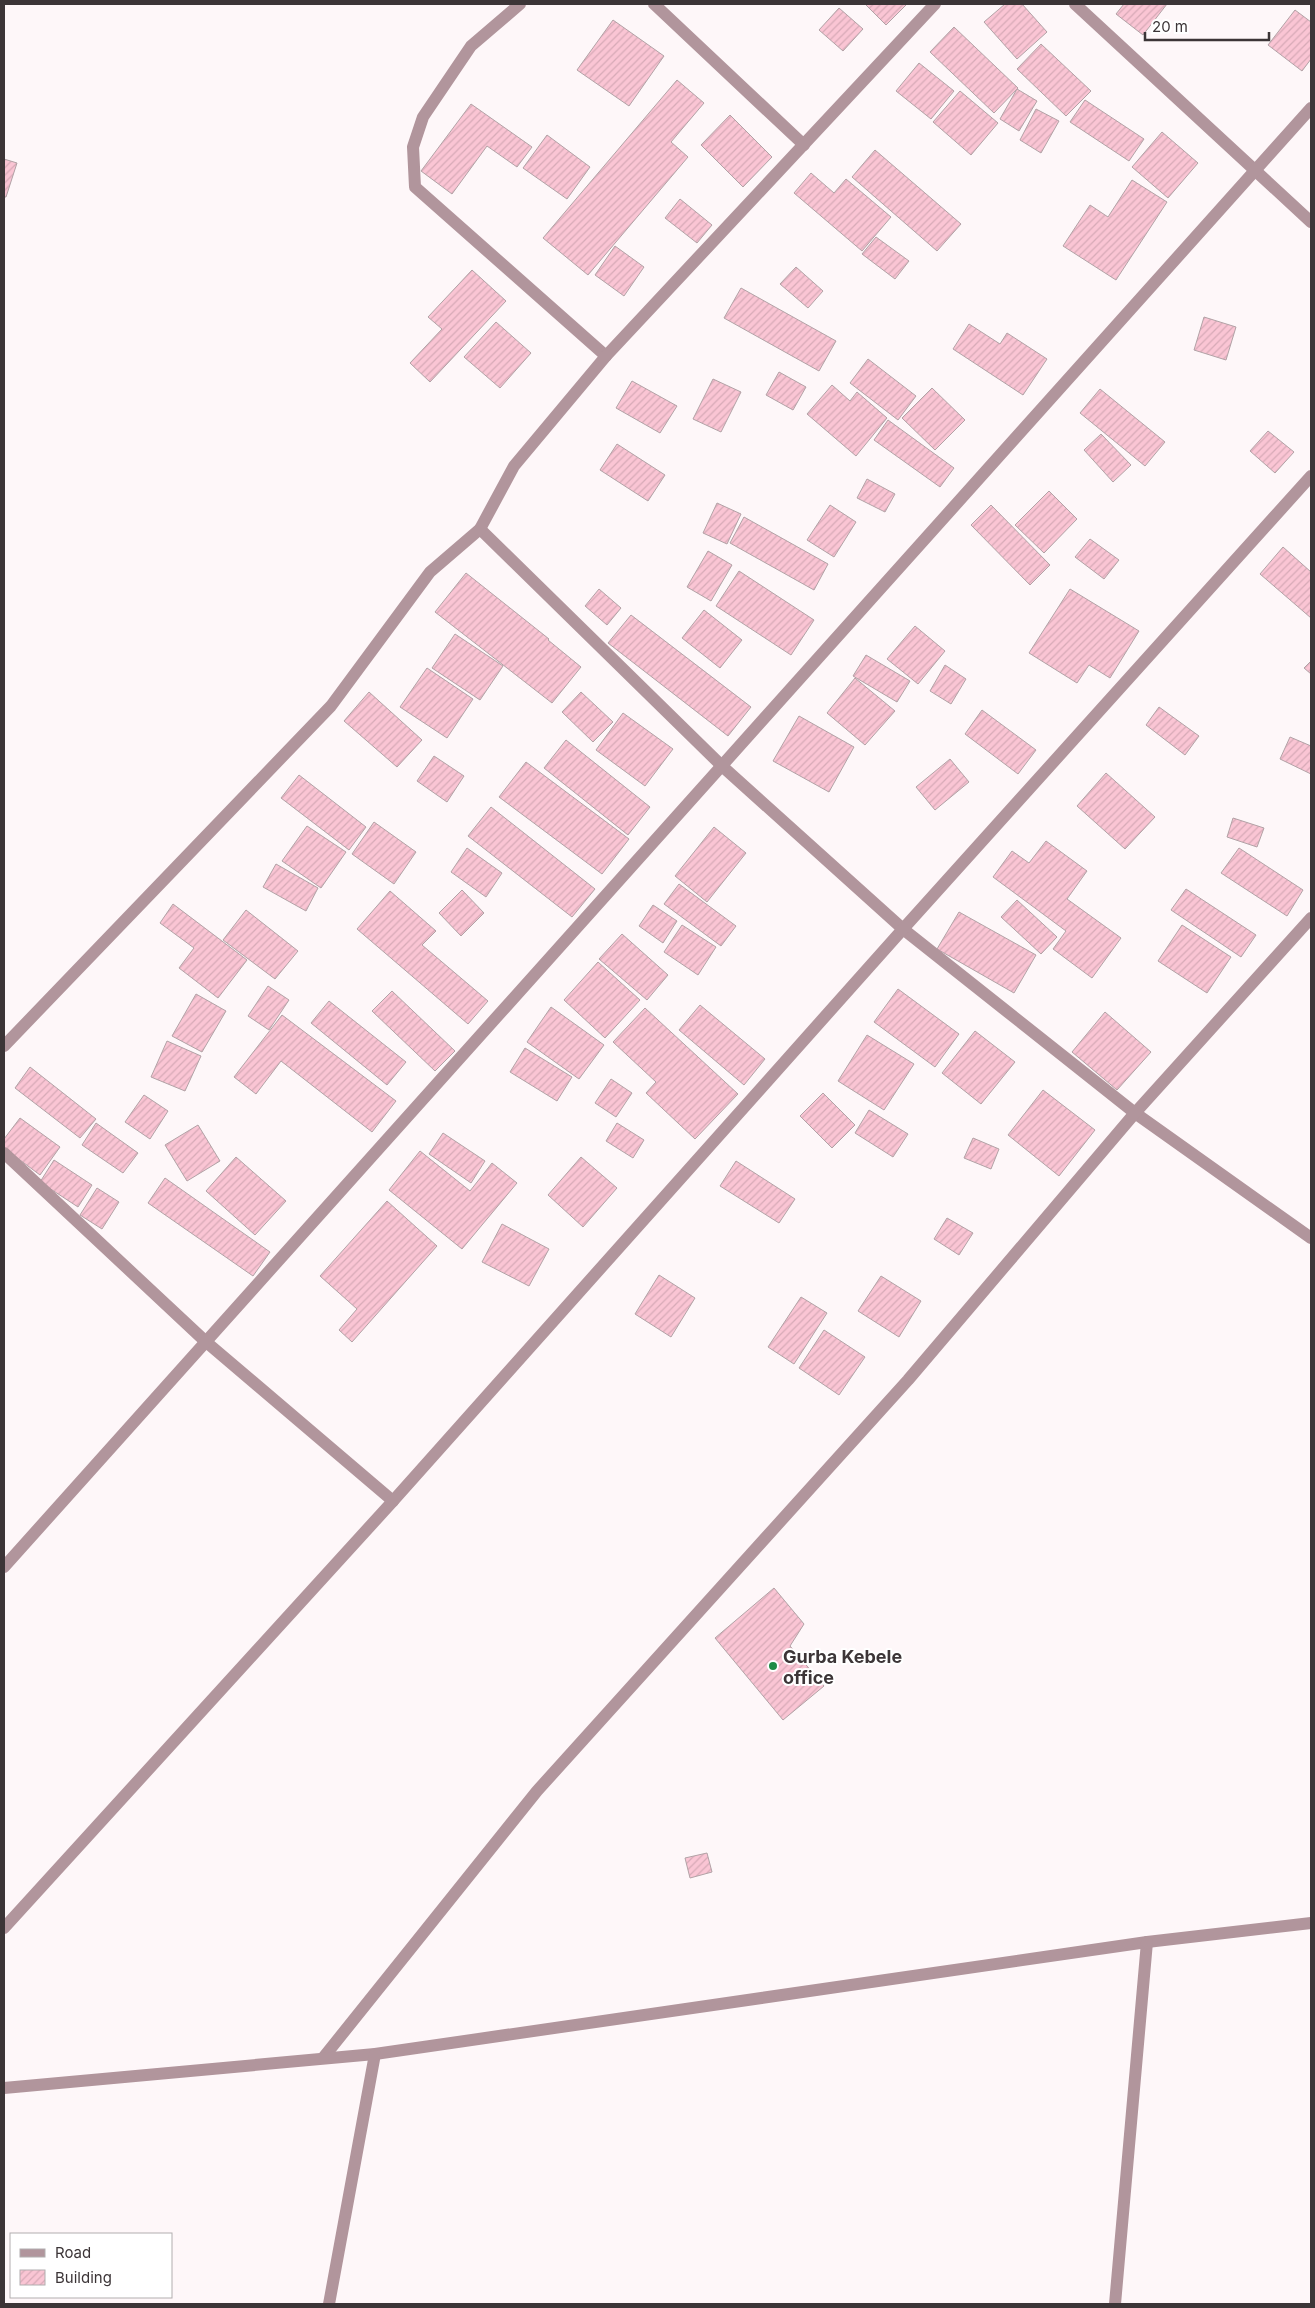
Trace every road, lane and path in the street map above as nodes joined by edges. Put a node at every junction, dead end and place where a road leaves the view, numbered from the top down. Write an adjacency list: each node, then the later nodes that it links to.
1 (520, 4): 9 (street)
2 (654, 4): 6 (street)
3 (935, 4): 6 (street)
4 (1075, 4): 7 (street)
5 (1311, 108): 7 (street)
6 (804, 145): 9 (street)
7 (1256, 169): 8 (street); 12 (street)
8 (1311, 222)
9 (606, 356): 11 (street)
10 (1311, 476): 14 (street)
11 (480, 529): 12 (street); 15 (street)
12 (722, 766): 14 (street); 19 (street)
13 (1311, 918): 16 (street)
14 (903, 929): 16 (street); 20 (street)
15 (4, 1046)
16 (1135, 1113): 18 (street); 26 (street)
17 (4, 1153): 19 (street)
18 (1311, 1238)
19 (205, 1341): 20 (street); 21 (street)
20 (393, 1501): 23 (street)
21 (4, 1567)
22 (1311, 1923): 24 (street)
23 (4, 1928)
24 (1146, 1942): 25 (street); 29 (street)
25 (375, 2054): 26 (street); 28 (street)
26 (323, 2058): 27 (street)
27 (4, 2088)
28 (329, 2304)
29 (1115, 2304)

